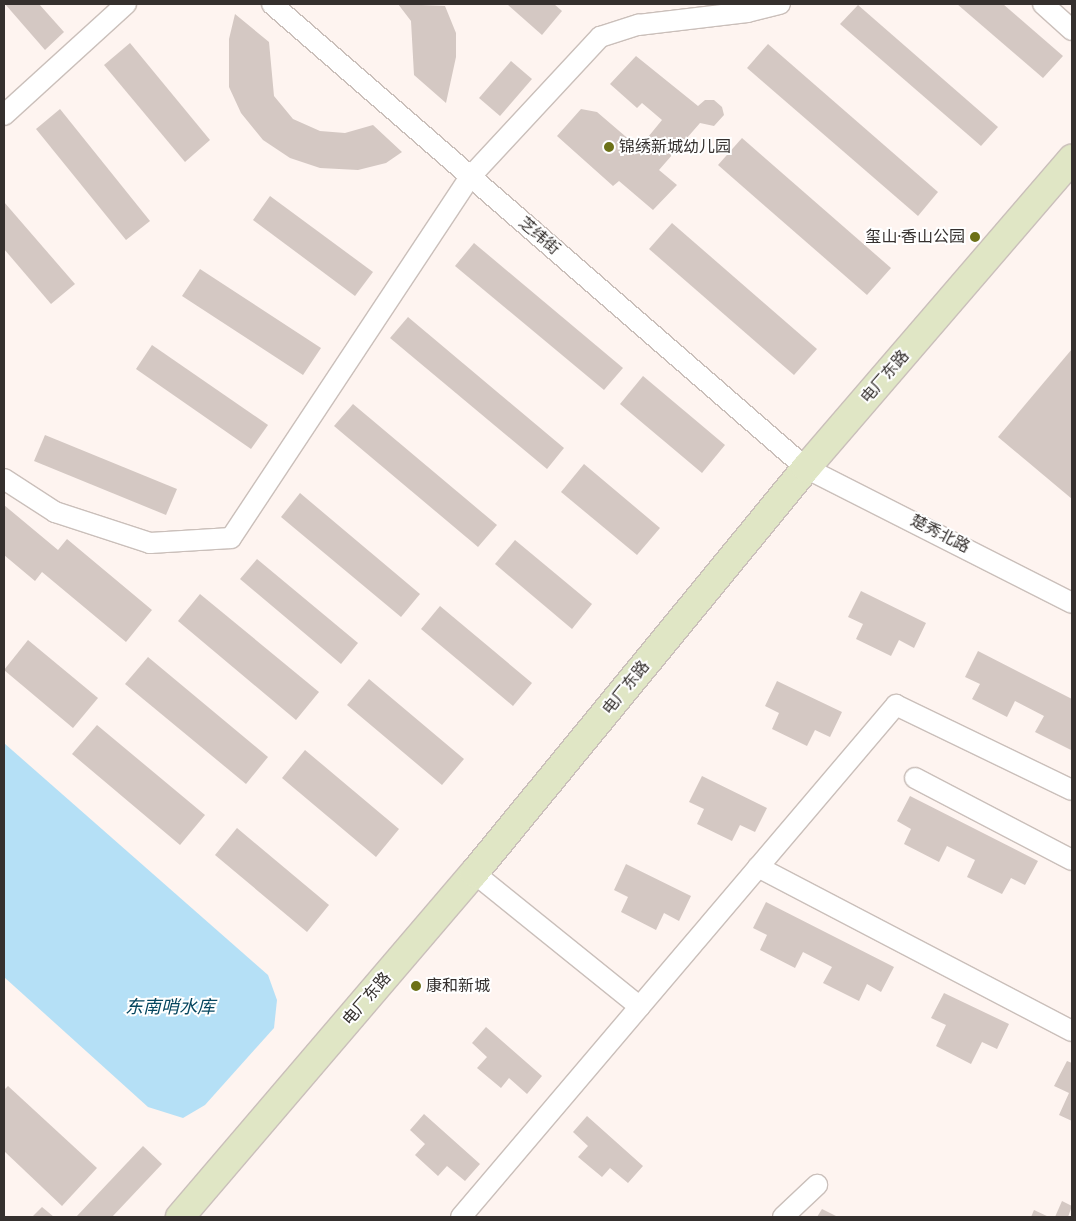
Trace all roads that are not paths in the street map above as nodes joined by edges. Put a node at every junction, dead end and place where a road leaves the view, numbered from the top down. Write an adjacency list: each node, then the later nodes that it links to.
1 (126, 4): 6 (street)
2 (272, 4): 8 (street, 芝纬街)
3 (780, 4): 8 (street)
4 (1043, 4): 5 (street)
5 (1072, 30)
6 (4, 115)
7 (1072, 159): 9 (street, 电厂东路)
8 (471, 176): 9 (street, 芝纬街); 10 (street)
9 (806, 468): 11 (street, 楚秀北路); 16 (street, 电厂东路)
10 (4, 479)
11 (1072, 603)
12 (915, 778): 14 (street)
13 (1072, 790): 15 (street)
14 (1072, 860)
15 (758, 867): 17 (street); 18 (street)
16 (474, 873): 17 (street); 20 (street, 电厂东路)
17 (640, 1006): 21 (street)
18 (1072, 1031)
19 (817, 1185): 22 (street)
20 (180, 1217)
21 (461, 1217)
22 (783, 1217)

